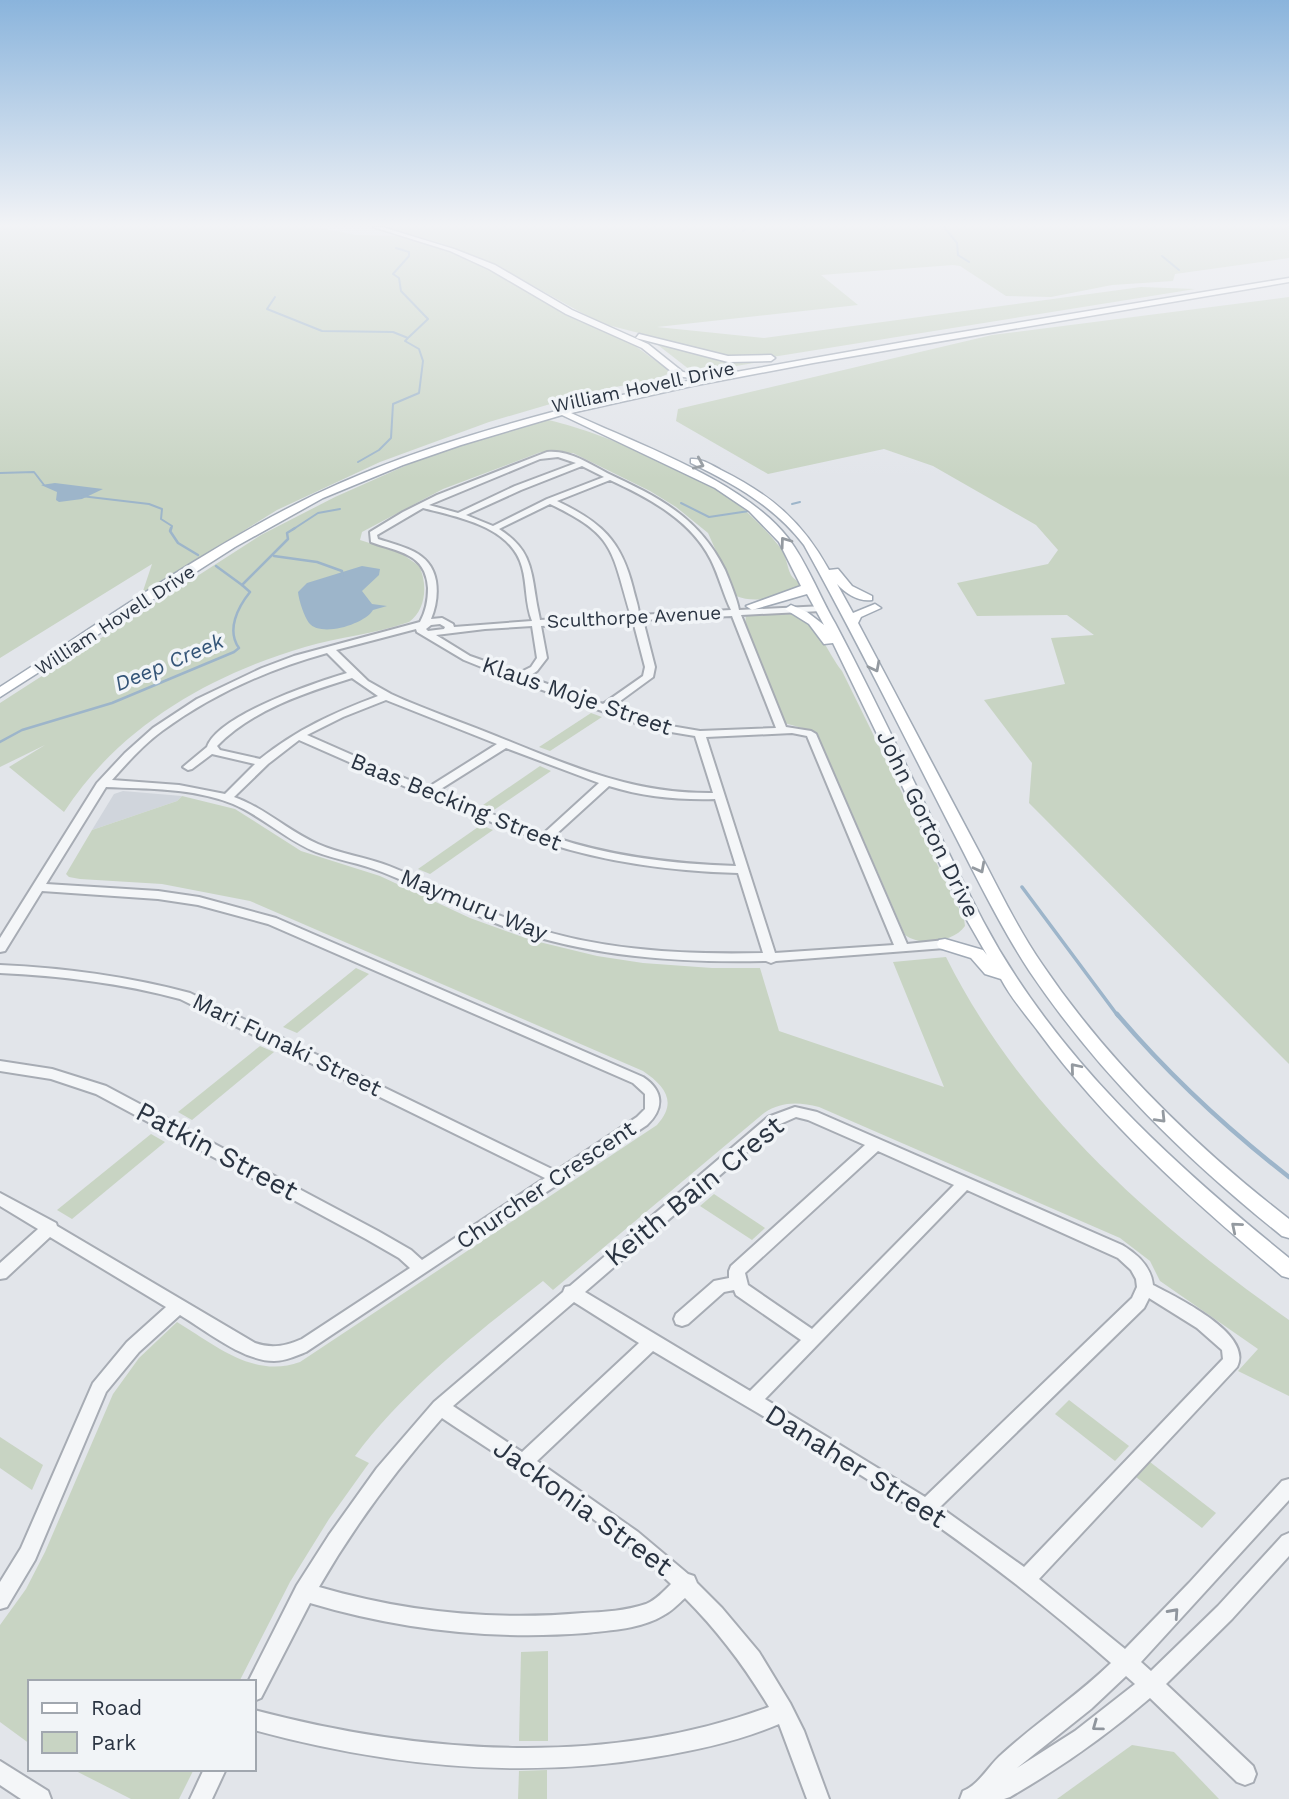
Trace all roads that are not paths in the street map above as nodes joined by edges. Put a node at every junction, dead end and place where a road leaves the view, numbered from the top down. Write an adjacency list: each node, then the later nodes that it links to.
1 (567, 311): 4 (main road)
2 (1072, 311): 5 (main road, William Hovell Drive)
3 (1093, 311): 9 (main road, William Hovell Drive)
4 (596, 324): 6 (main road); 7 (main road)
5 (963, 328): 6 (main road); 9 (main road, William Hovell Drive)
6 (627, 333): 9 (main road)
7 (676, 371): 8 (main road); 9 (main road)
8 (664, 378)
9 (688, 378): 10 (main road, William Hovell Drive); 11 (main road, William Hovell Drive)
10 (632, 390): 11 (main road); 12 (main road, William Hovell Drive); 14 (main road)
11 (611, 391): 12 (main road, William Hovell Drive)
12 (565, 407): 13 (main road, William Hovell Drive); 14 (main road, John Gorton Drive); 17 (main road, William Hovell Drive)
13 (531, 419): 14 (main road); 17 (main road, William Hovell Drive)
14 (592, 422): 22 (main road, John Gorton Drive, one-way to 22); 23 (main road, John Gorton Drive, one-way to 14)
15 (582, 463): 16 (street); 19 (street); 20 (street)
16 (611, 477): 18 (street); 28 (street)
17 (341, 487): 41 (main road, William Hovell Drive)
18 (550, 501): 21 (street); 31 (street)
19 (424, 506): 20 (street); 30 (street)
20 (458, 516): 21 (street)
21 (492, 529): 32 (street)
22 (809, 544): 24 (main road); 25 (main road, John Gorton Drive)
23 (807, 581): 26 (main road, John Gorton Drive); 27 (main road)
24 (873, 602): 25 (main road); 33 (main road)
25 (842, 603): 26 (main road); 33 (main road, John Gorton Drive)
26 (819, 605): 27 (street, Sculthorpe Avenue); 29 (street, Sculthorpe Avenue); 38 (main road, John Gorton Drive)
27 (752, 606): 28 (street, Sculthorpe Avenue)
28 (735, 609): 29 (street, Sculthorpe Avenue); 31 (street, Sculthorpe Avenue); 44 (street)
29 (792, 609): 38 (main road)
30 (432, 610): 34 (street); 35 (street)
31 (636, 615): 32 (street, Sculthorpe Avenue); 43 (street)
32 (536, 621): 34 (street, Sculthorpe Avenue); 40 (street)
33 (852, 623): 73 (main road, John Gorton Drive, one-way to 73)
34 (447, 627): 35 (street, Sculthorpe Avenue); 36 (street)
35 (425, 629): 36 (street, Klaus Moje Street); 37 (street)
36 (448, 648): 40 (street, Klaus Moje Street)
37 (329, 649): 39 (street); 52 (street)
38 (852, 667): 59 (main road, John Gorton Drive)
39 (353, 674): 42 (street); 48 (street)
40 (518, 678): 43 (street, Klaus Moje Street)
41 (0, 693)
42 (387, 696): 46 (street); 47 (street)
43 (603, 709): 45 (street, Klaus Moje Street)
44 (782, 730): 45 (street, Klaus Moje Street); 63 (street, Klaus Moje Street)
45 (699, 734): 54 (street)
46 (297, 735): 49 (street); 53 (street, Baas Becking Street)
47 (506, 743): 51 (street); 53 (street)
48 (211, 749): 49 (street); 50 (street)
49 (260, 762): 55 (street)
50 (188, 767)
51 (607, 782): 54 (street); 56 (street)
52 (103, 783): 55 (street, Maymuru Way); 58 (street)
53 (429, 792): 56 (street, Baas Becking Street)
54 (719, 796): 57 (street)
55 (227, 798): 64 (street, Maymuru Way)
56 (542, 840): 57 (street, Baas Becking Street)
57 (743, 870): 64 (street)
58 (38, 887): 60 (street); 69 (street, Churcher Crescent)
59 (976, 922): 61 (main road); 66 (main road, John Gorton Drive)
60 (6, 929): 62 (street)
61 (945, 944): 63 (street, Maymuru Way); 66 (main road)
62 (0, 948)
63 (902, 948): 64 (street, Maymuru Way)
64 (771, 959)
65 (0, 969): 69 (street, Mari Funaki Street)
66 (1009, 979): 75 (main road, John Gorton Drive, one-way to 66)
67 (0, 1066): 74 (street, Patkin Street)
68 (876, 1144): 70 (street, Keith Bain Crest); 77 (street); 79 (street, Keith Bain Crest)
69 (556, 1178): 74 (street, Churcher Crescent)
70 (965, 1183): 78 (street, Keith Bain Crest); 82 (street)
71 (0, 1199): 72 (street, Churcher Crescent)
72 (50, 1227): 76 (street); 80 (street, Churcher Crescent)
73 (1289, 1230)
74 (421, 1268): 80 (street, Churcher Crescent)
75 (1289, 1270)
76 (0, 1273)
77 (738, 1283): 81 (street); 82 (street)
78 (1146, 1289): 88 (street); 90 (street)
79 (570, 1292): 83 (street, Danaher Street); 85 (street, Keith Bain Crest)
80 (178, 1306): 93 (street)
81 (682, 1320)
82 (813, 1339): 84 (street)
83 (652, 1342): 84 (street, Danaher Street); 86 (street)
84 (752, 1401): 88 (street, Danaher Street)
85 (440, 1407): 86 (street, Jackonia Street); 92 (street, Keith Bain Crest)
86 (523, 1463): 91 (street, Jackonia Street)
87 (1289, 1488): 94 (street, one-way to 87)
88 (926, 1507): 90 (street, Danaher Street)
89 (1289, 1542): 95 (street)
90 (1026, 1578): 94 (street, Danaher Street)
91 (687, 1583): 92 (street); 97 (street, Jackonia Street)
92 (304, 1592): 96 (street, Keith Bain Crest)
93 (0, 1600)
94 (1126, 1662): 95 (street, Danaher Street); 102 (street)
95 (1152, 1685): 101 (street, Danaher Street); 102 (street, one-way to 102)
96 (256, 1687)
97 (784, 1712): 98 (street); 105 (street, Jackonia Street)
98 (256, 1721)
99 (214, 1771): 104 (street)
100 (0, 1772): 103 (street)
101 (1245, 1774)
102 (976, 1797)
103 (40, 1799)
104 (201, 1799)
105 (818, 1799)

